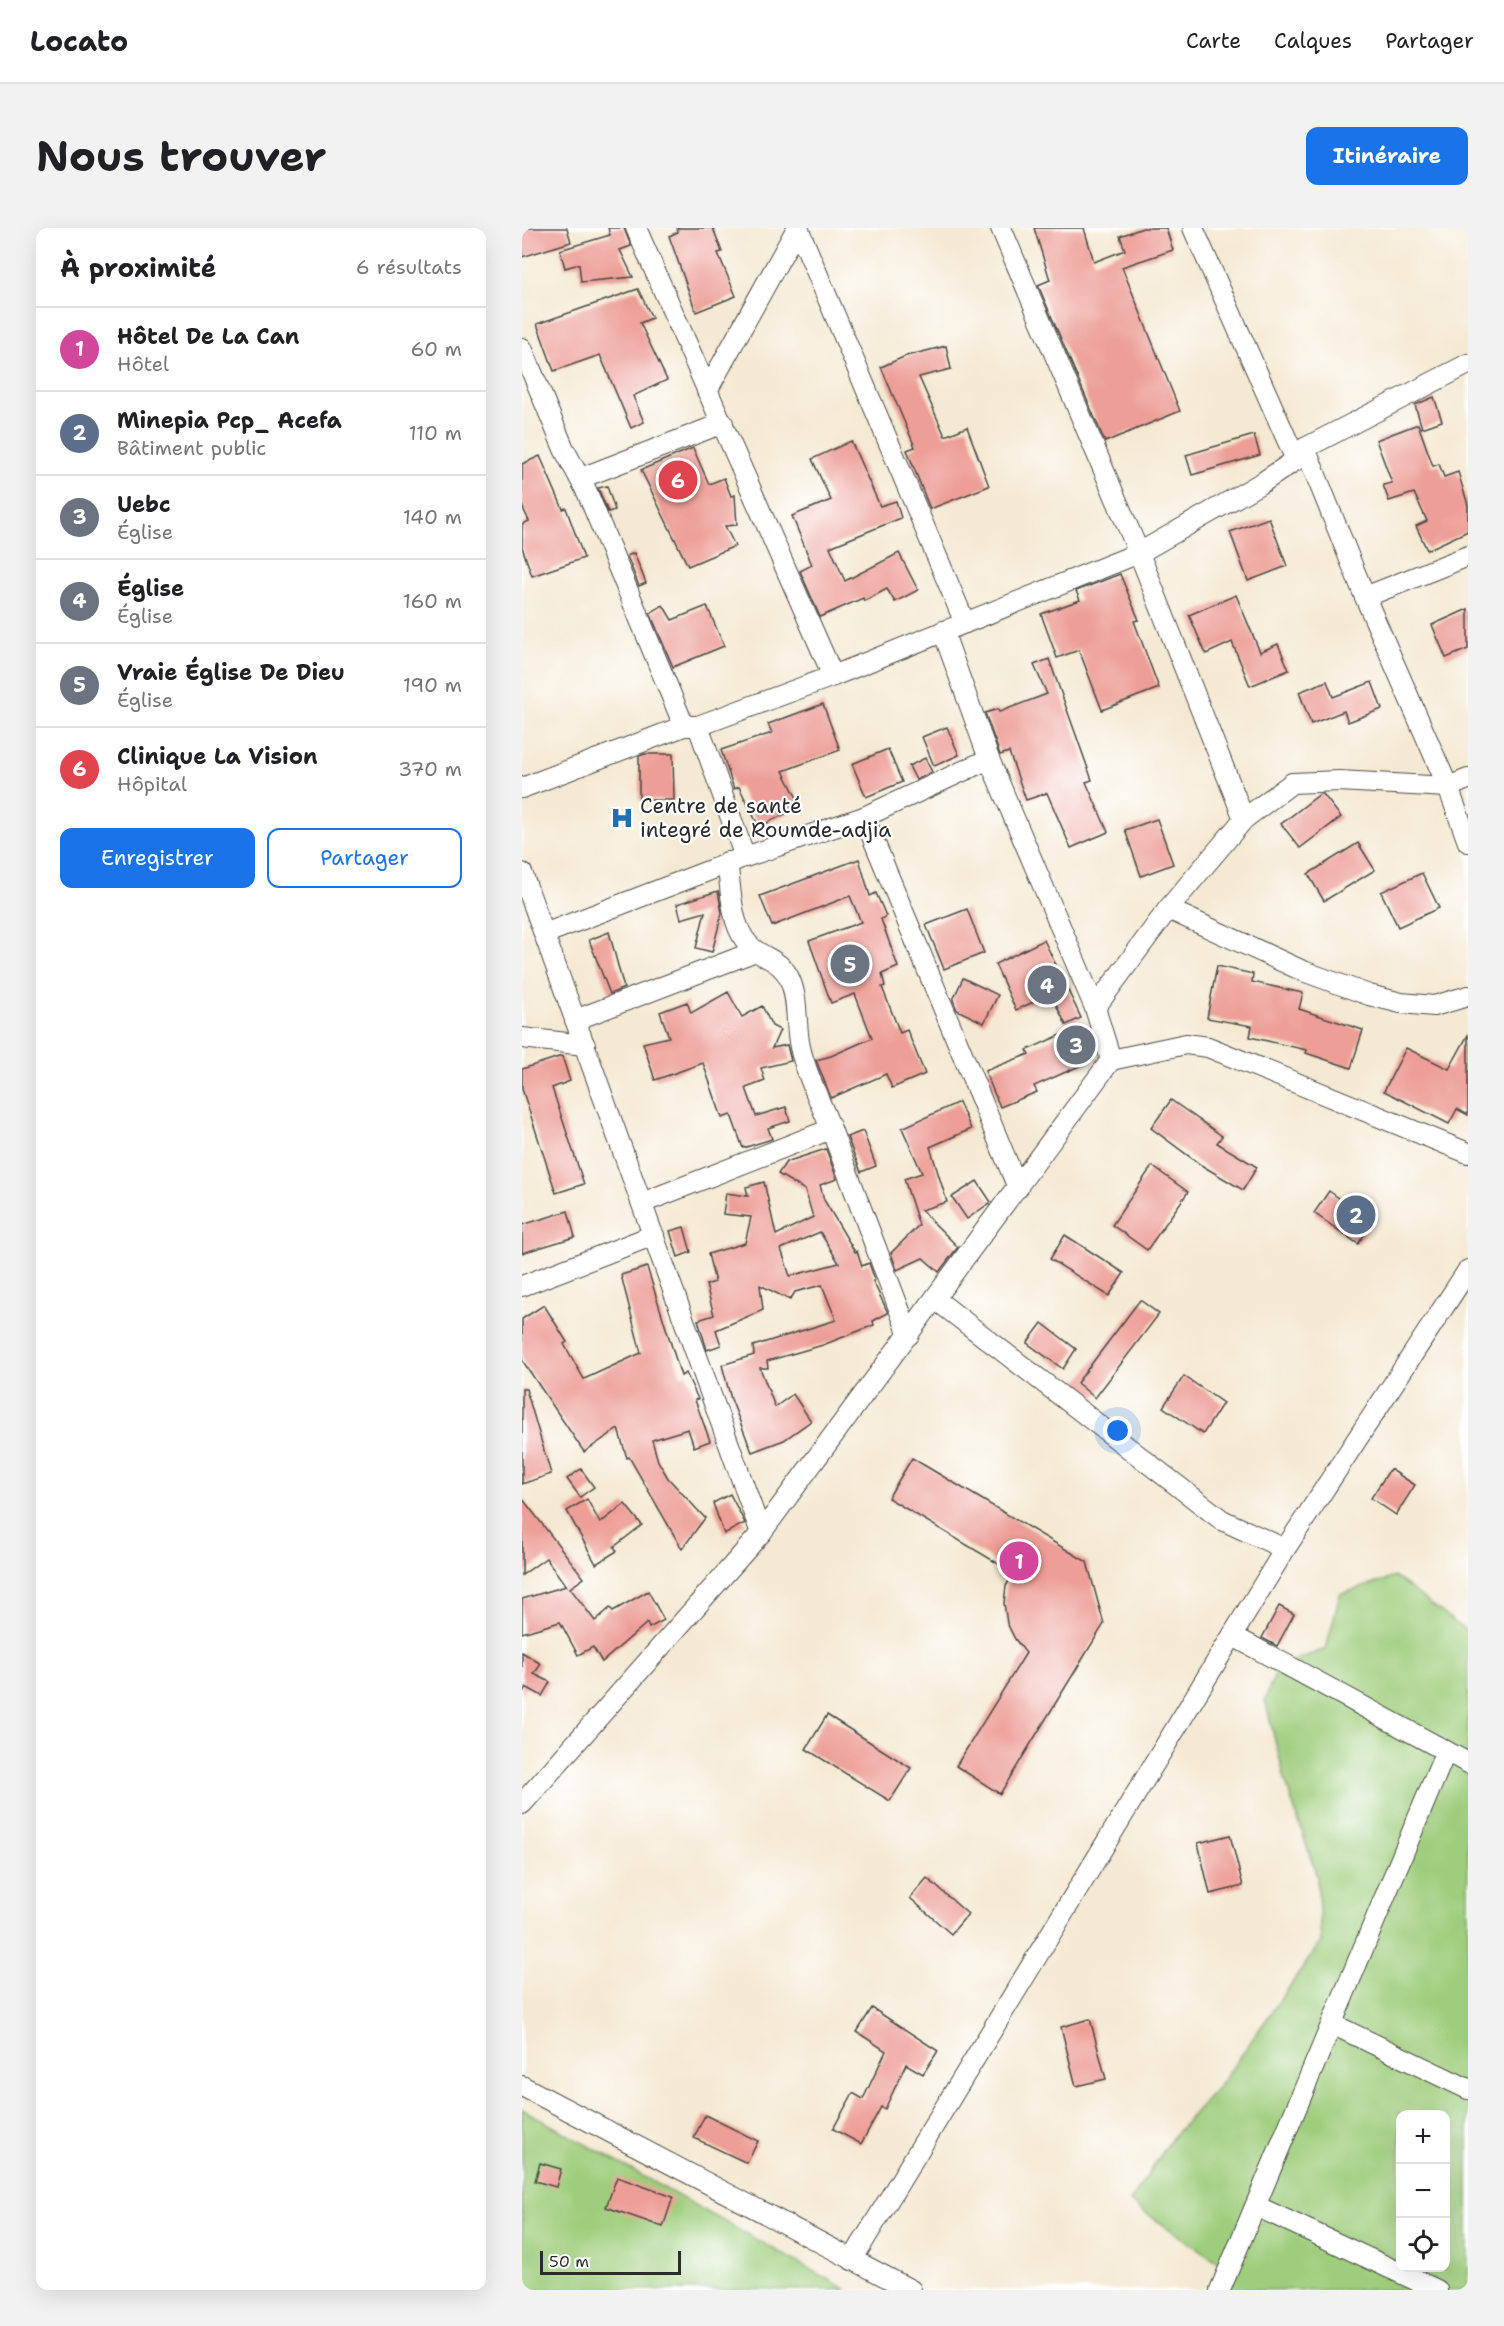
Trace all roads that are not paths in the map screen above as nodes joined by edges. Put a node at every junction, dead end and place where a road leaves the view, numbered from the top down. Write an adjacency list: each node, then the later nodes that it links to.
1 (636, 228): 7 (street)
2 (798, 228): 7 (street); 14 (street)
3 (1001, 228): 11 (street)
4 (1193, 228): 9 (street)
5 (522, 348): 10 (street)
6 (1468, 364): 9 (street)
7 (707, 391): 8 (street)
8 (723, 423): 10 (street); 16 (street)
9 (1301, 454): 11 (street); 13 (street)
10 (581, 478): 17 (street)
11 (1139, 553): 14 (street); 23 (street)
12 (1468, 556): 13 (street)
13 (1365, 597): 20 (street)
14 (965, 623): 15 (street)
15 (943, 632): 16 (street); 18 (street)
16 (832, 676): 17 (street)
17 (691, 726): 21 (street); 25 (street)
18 (989, 759): 22 (street); 31 (street)
19 (1468, 779): 20 (street)
20 (1448, 787): 23 (street); 24 (street)
21 (522, 788)
22 (864, 817): 25 (street); 38 (street)
23 (1244, 819): 27 (street)
24 (1468, 842)
25 (736, 859): 28 (street); 29 (street)
26 (522, 873): 28 (street)
27 (1168, 909): 30 (street); 31 (street)
28 (544, 934): 32 (street)
29 (756, 951): 32 (street); 36 (street)
30 (1468, 996)
31 (1095, 1008): 35 (street)
32 (575, 1020): 34 (street)
33 (522, 1038): 34 (street)
34 (585, 1045): 39 (street)
35 (1111, 1060): 37 (street); 38 (street)
36 (831, 1129): 39 (street); 44 (street)
37 (1468, 1153)
38 (1018, 1188): 43 (street)
39 (642, 1203): 40 (street)
40 (654, 1235): 42 (street); 45 (street)
41 (1468, 1270): 46 (street)
42 (522, 1287)
43 (935, 1299): 44 (street); 46 (street)
44 (909, 1335): 45 (street)
45 (761, 1533): 50 (street)
46 (1285, 1549): 47 (street)
47 (1233, 1636): 48 (street); 55 (street)
48 (1446, 1751): 49 (street); 51 (street)
49 (1468, 1763)
50 (522, 1804)
51 (1332, 2024): 53 (street); 54 (street)
52 (522, 2086): 55 (street)
53 (1468, 2089)
54 (1256, 2206): 57 (street); 58 (street)
55 (852, 2260): 56 (street)
56 (911, 2290)
57 (1220, 2290)
58 (1437, 2290)

